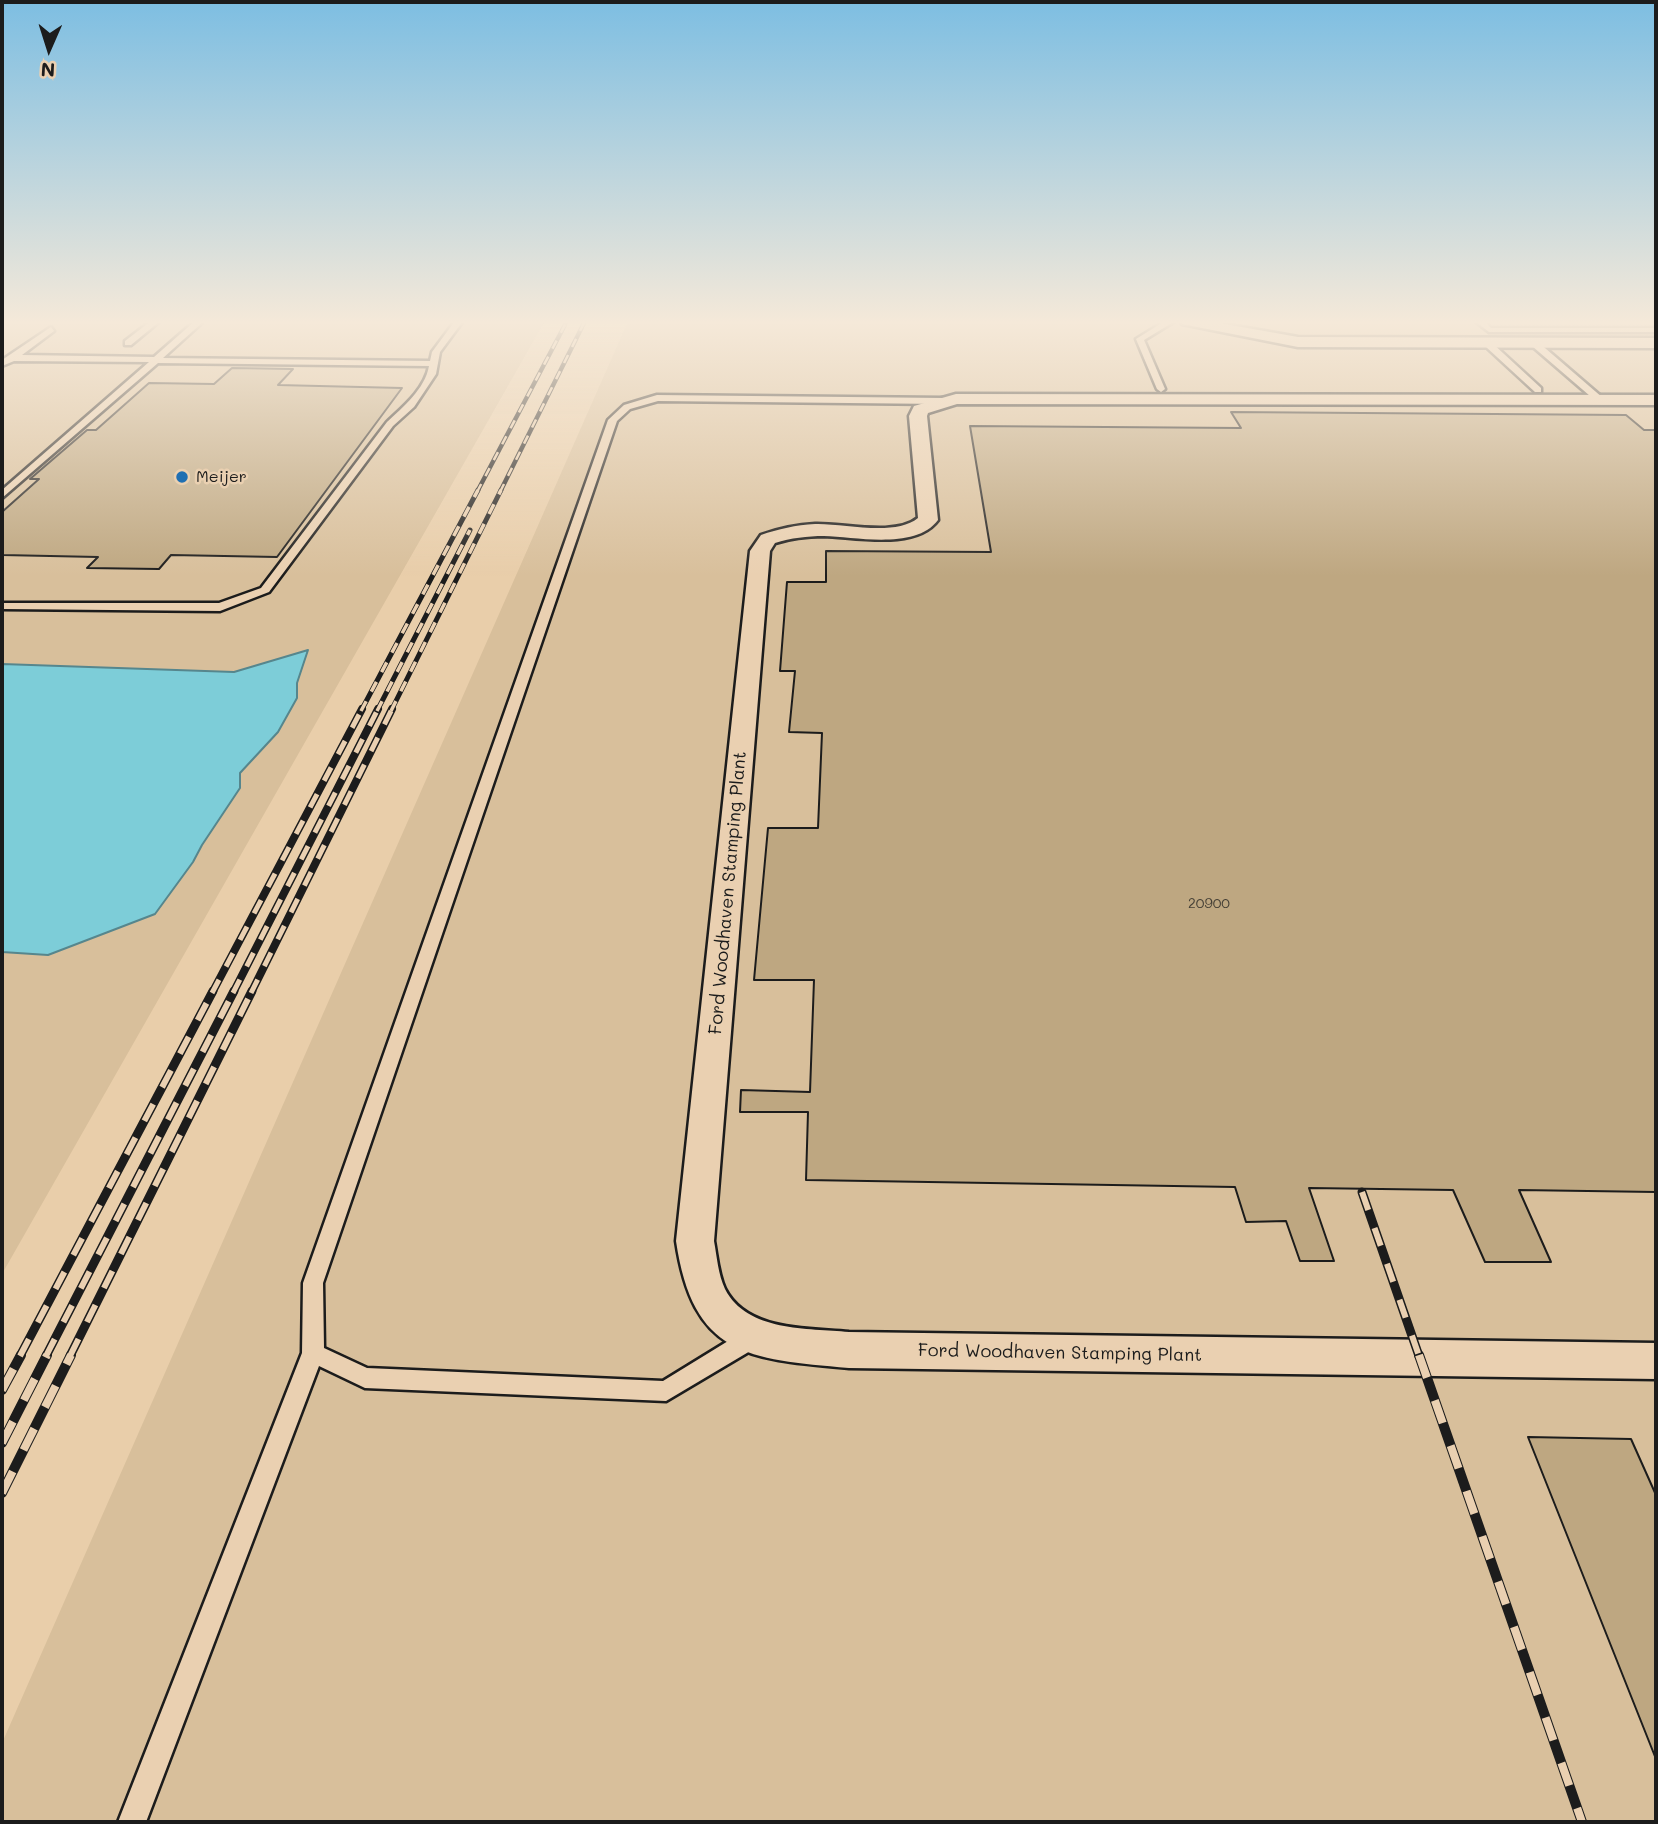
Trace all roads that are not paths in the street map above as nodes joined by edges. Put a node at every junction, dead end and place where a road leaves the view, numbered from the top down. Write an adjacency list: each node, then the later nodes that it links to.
1 (103, 406): 5 (lane)
2 (410, 406): 6 (lane)
3 (630, 406): 8 (lane)
4 (930, 406): 7 (street, Ford Woodhaven Stamping Plant)
5 (2, 495)
6 (2, 606)
7 (756, 1336): 8 (lane); 9 (street, Ford Woodhaven Stamping Plant)
8 (313, 1353): 10 (lane)
9 (1656, 1361)
10 (132, 1822)

